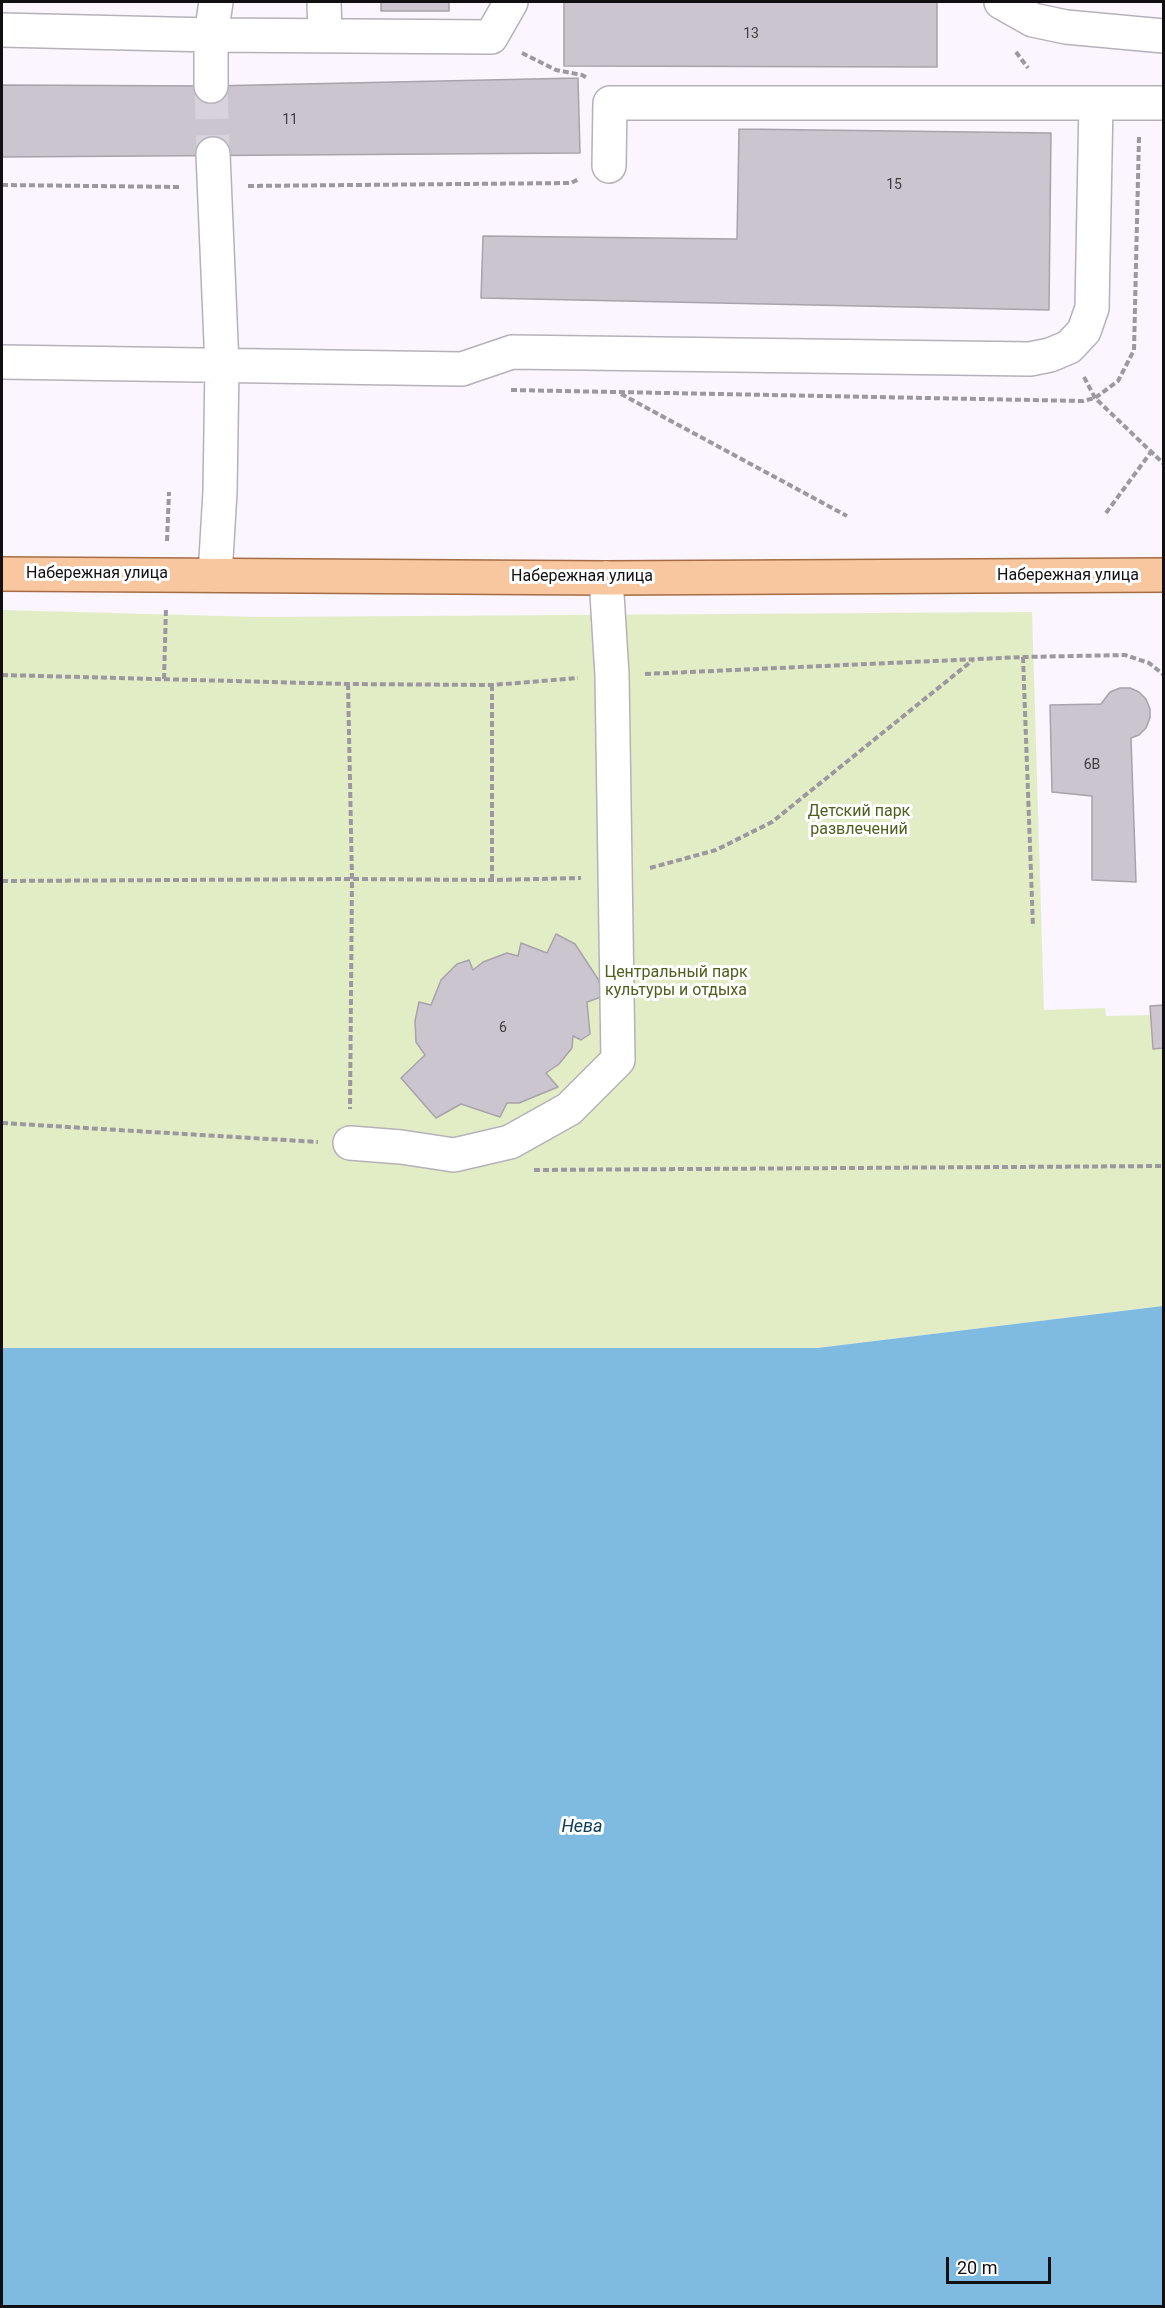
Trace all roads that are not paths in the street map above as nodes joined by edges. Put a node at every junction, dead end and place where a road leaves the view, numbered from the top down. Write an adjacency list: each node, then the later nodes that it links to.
1 (216, 2): 6 (lane)
2 (324, 2): 7 (lane)
3 (511, 2): 7 (lane)
4 (1001, 2): 8 (lane)
5 (2, 30): 6 (lane)
6 (212, 35): 7 (lane); 9 (lane)
7 (325, 35)
8 (1164, 36)
9 (211, 86)
10 (1164, 103): 11 (lane)
11 (1096, 104): 13 (lane); 15 (lane)
12 (213, 154): 15 (lane)
13 (609, 166)
14 (2, 362): 15 (lane)
15 (222, 366): 17 (lane)
16 (2, 574): 17 (main road, Набережная улица)
17 (215, 574): 19 (main road, Набережная улица)
18 (1164, 576): 19 (main road, Набережная улица)
19 (606, 578): 20 (lane)
20 (350, 1143)

